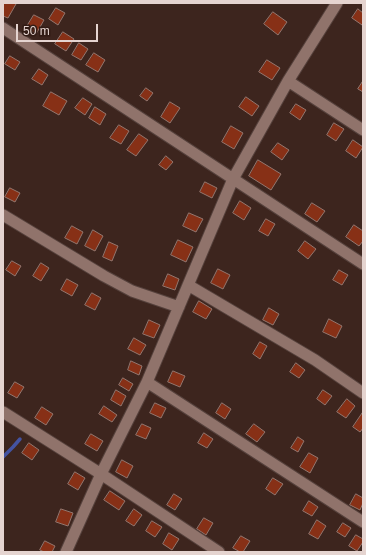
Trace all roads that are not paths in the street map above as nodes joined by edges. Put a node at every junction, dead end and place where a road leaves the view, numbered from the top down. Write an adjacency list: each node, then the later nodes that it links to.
1 (337, 3): 3 (street)
2 (3, 28): 5 (street)
3 (288, 81): 4 (street); 5 (street)
4 (363, 130)
5 (233, 180): 7 (street); 8 (street)
6 (3, 215): 9 (street)
7 (363, 264)
8 (188, 285): 9 (street); 11 (street)
9 (179, 307): 10 (street)
10 (147, 382): 13 (street); 14 (street)
11 (363, 393)
12 (3, 412): 13 (street)
13 (101, 474): 15 (street); 16 (street)
14 (363, 522)
15 (66, 552)
16 (219, 552)

